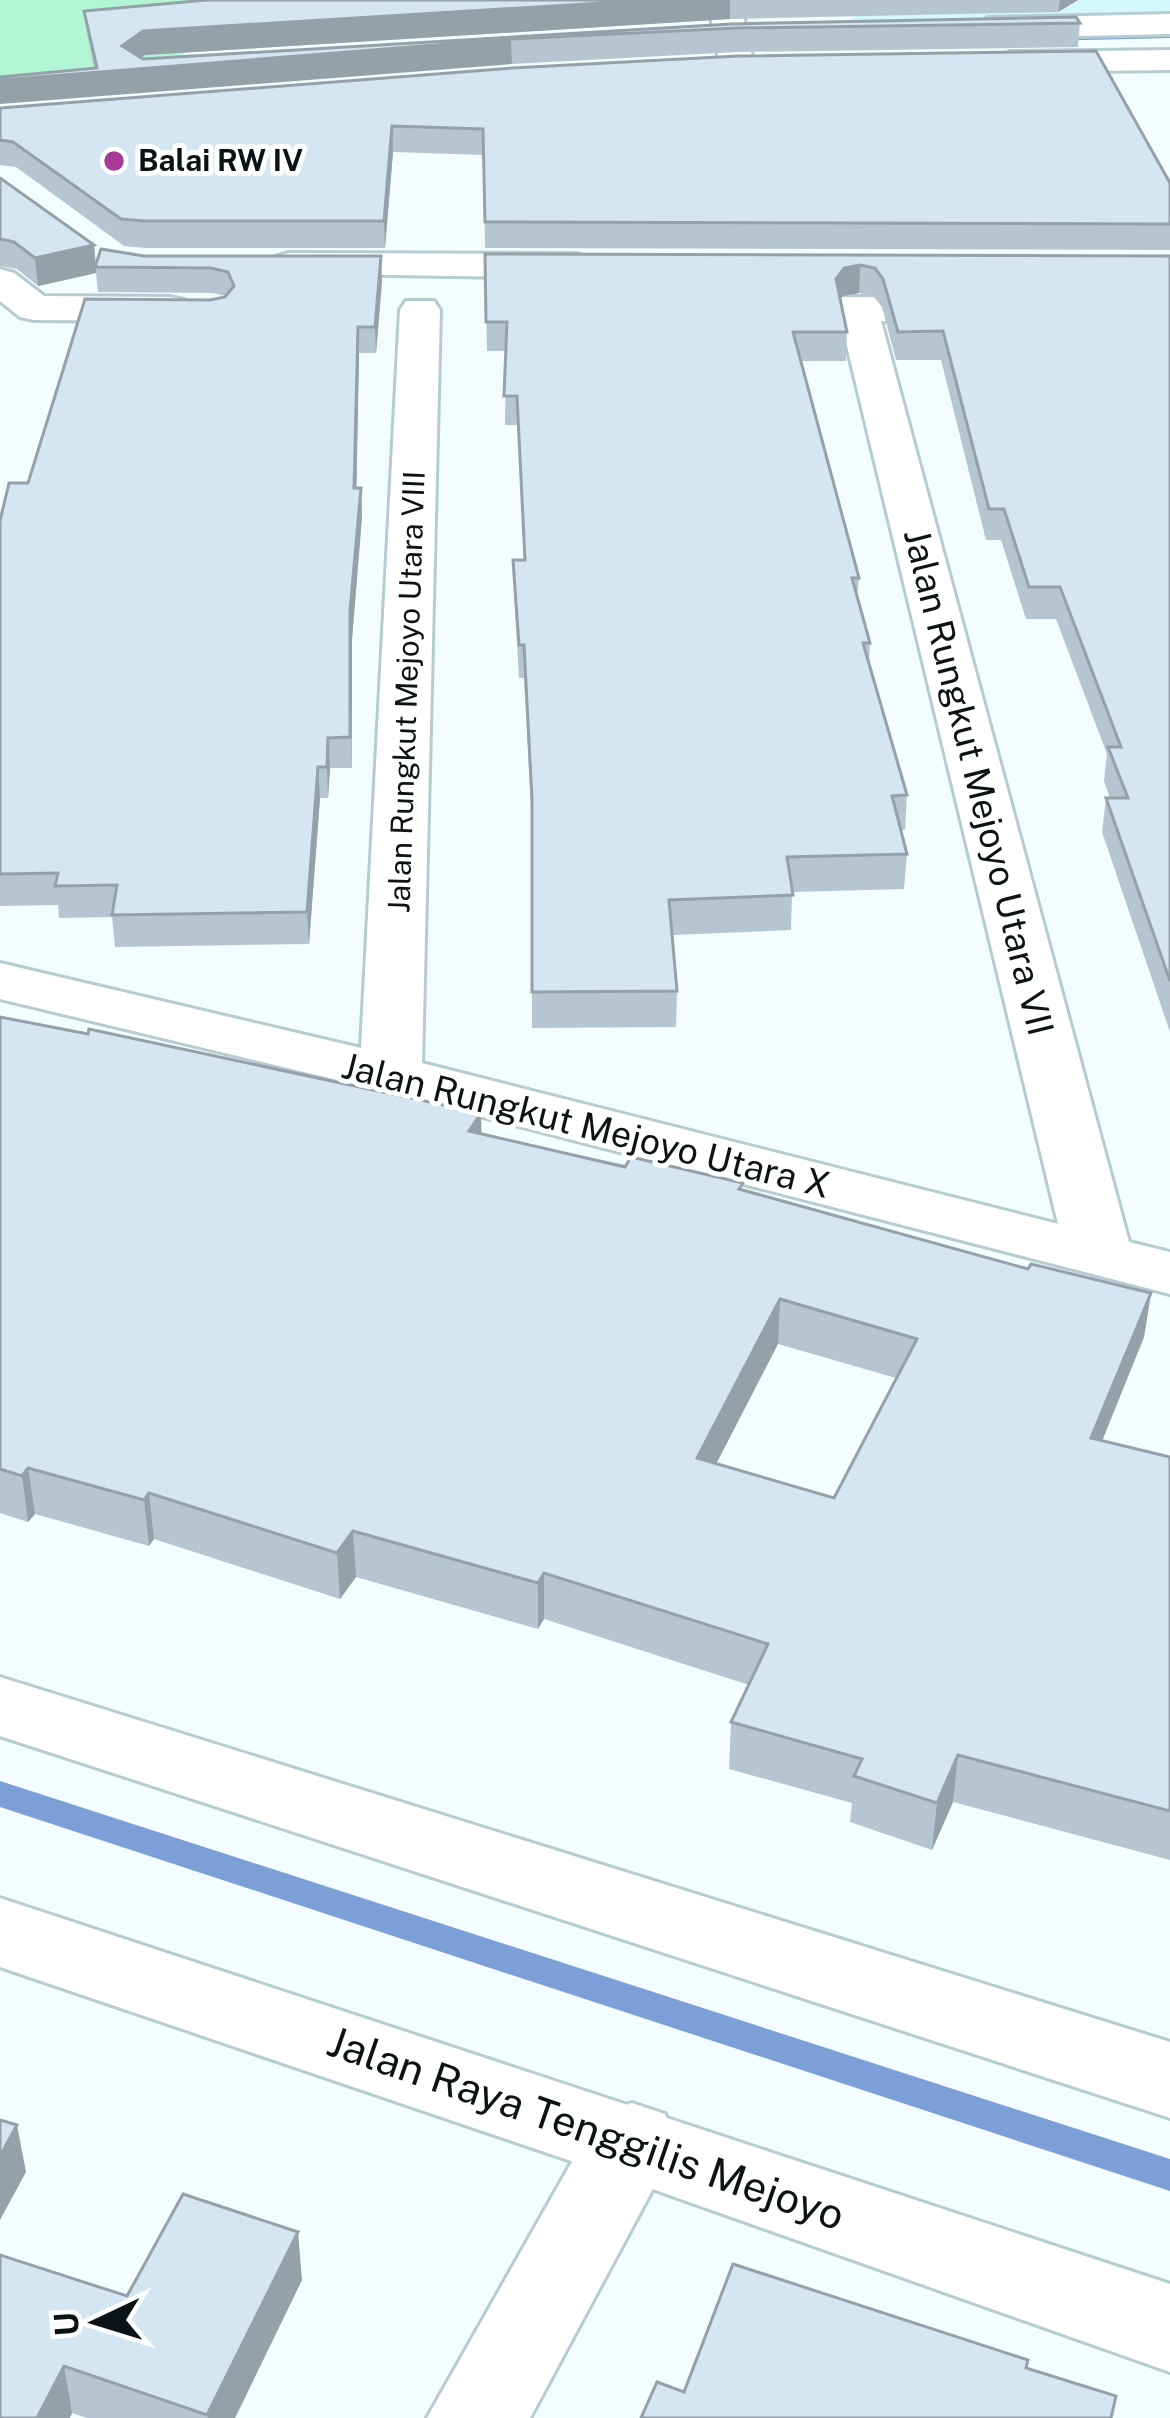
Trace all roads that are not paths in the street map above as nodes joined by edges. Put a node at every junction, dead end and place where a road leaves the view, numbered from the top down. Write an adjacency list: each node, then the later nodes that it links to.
1 (1170, 25): 2 (street)
2 (962, 29)
3 (731, 38): 6 (street); 7 (street)
4 (1170, 60): 5 (street)
5 (982, 62)
6 (779, 65)
7 (692, 68)
8 (241, 265): 9 (street)
9 (622, 266)
10 (0, 281): 11 (street)
11 (215, 309)
12 (720, 309): 13 (street)
13 (858, 309): 14 (street); 18 (street, Jalan Rungkut Mejoyo Utara VII)
14 (1002, 309)
15 (420, 310): 17 (street, Jalan Rungkut Mejoyo Utara VIII)
16 (0, 982): 17 (street, Jalan Rungkut Mejoyo Utara X)
17 (391, 1074): 18 (street, Jalan Rungkut Mejoyo Utara X)
18 (1100, 1256): 19 (street, Jalan Rungkut Mejoyo Utara X)
19 (1170, 1273)
20 (0, 1706): 22 (street)
21 (0, 1932): 23 (street, Jalan Raya Tenggilis Mejoyo)
22 (1170, 2080)
23 (632, 2142): 24 (street, Jalan Raya Tenggilis Mejoyo); 25 (street)
24 (1170, 2328)
25 (477, 2418)

